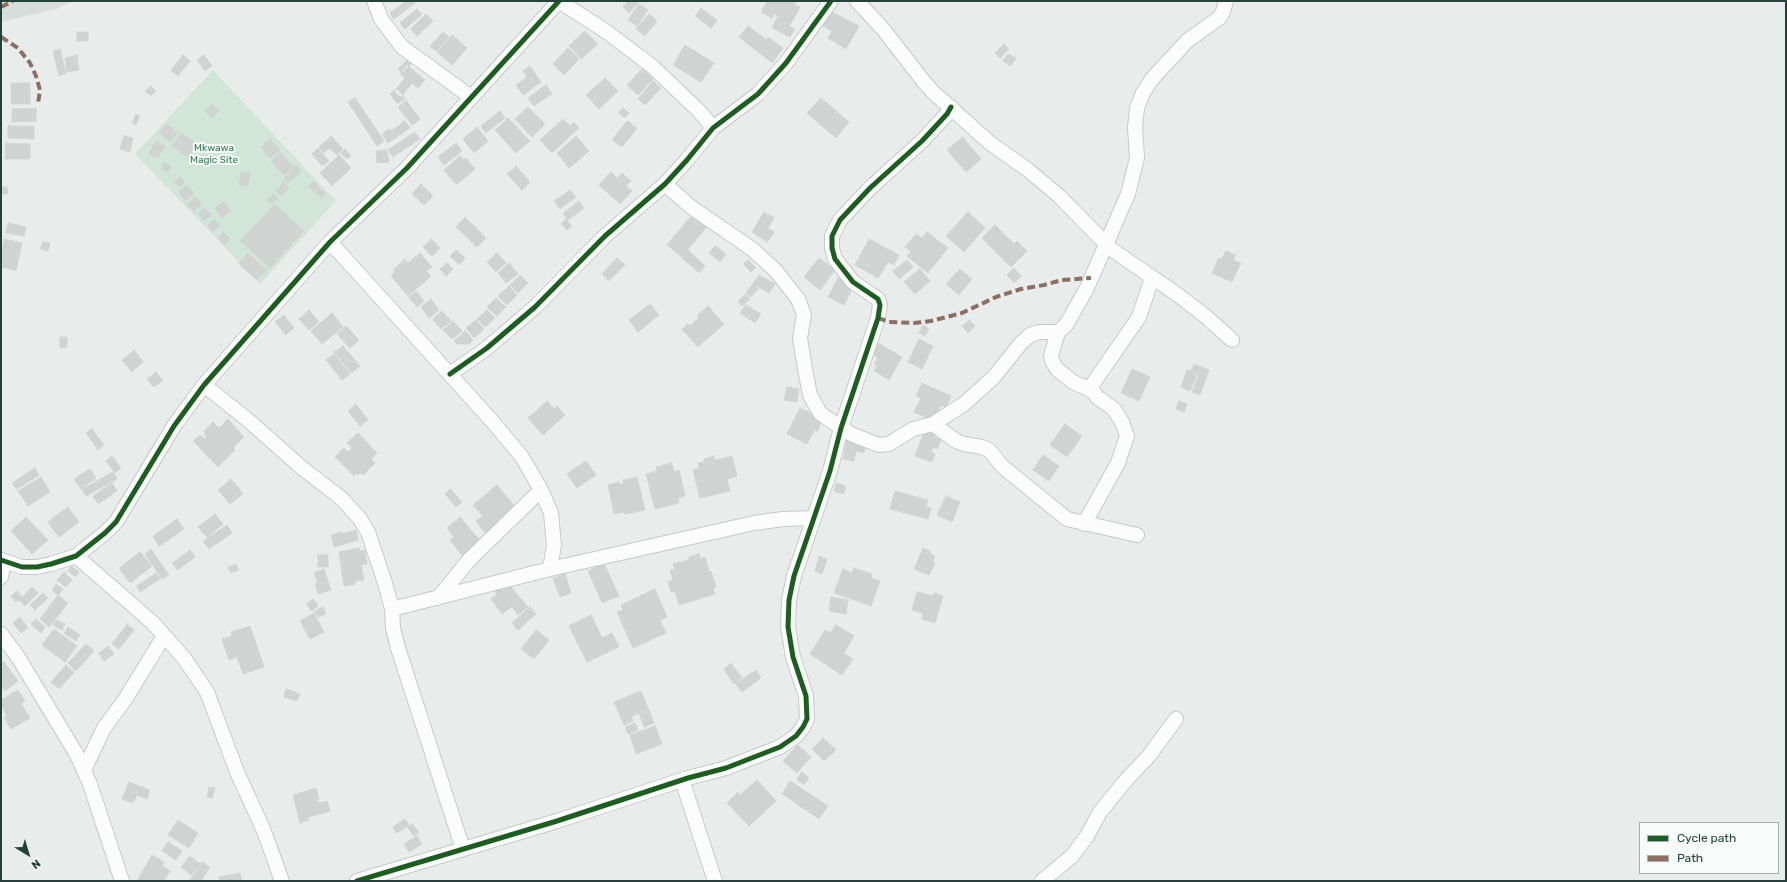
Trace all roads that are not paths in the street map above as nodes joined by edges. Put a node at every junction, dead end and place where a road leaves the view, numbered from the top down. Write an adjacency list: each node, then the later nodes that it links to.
1 (374, 1): 6 (street)
2 (559, 1): 6 (street); 8 (street)
3 (831, 1): 8 (street)
4 (857, 1): 7 (street)
5 (1226, 1): 11 (street)
6 (471, 97): 10 (street)
7 (951, 107): 11 (street); 19 (street)
8 (713, 128): 9 (street)
9 (664, 184): 15 (street); 19 (street)
10 (330, 242): 15 (street); 16 (street)
11 (1106, 244): 12 (street); 13 (street)
12 (1152, 278): 14 (street); 17 (street)
13 (1058, 332): 17 (street); 18 (street)
14 (1232, 340)
15 (450, 374): 20 (street)
16 (204, 385): 24 (street); 29 (street)
17 (1092, 391): 22 (street)
18 (933, 424): 19 (street); 22 (street)
19 (841, 428): 21 (street)
20 (541, 490): 26 (street); 28 (street)
21 (814, 518): 26 (street); 34 (street)
22 (1084, 524): 23 (street)
23 (1137, 535)
24 (76, 556): 25 (street); 31 (street)
25 (3, 561): 27 (street)
26 (550, 569): 28 (street)
27 (1, 577)
28 (438, 598): 29 (street)
29 (392, 609): 35 (street)
30 (1, 634): 33 (street)
31 (164, 636): 33 (street); 37 (street)
32 (1176, 720): 40 (street)
33 (84, 770): 36 (street)
34 (682, 780): 35 (street); 39 (street)
35 (463, 849): 38 (street)
36 (122, 881)
37 (282, 881)
38 (357, 881)
39 (715, 881)
40 (1042, 881)

